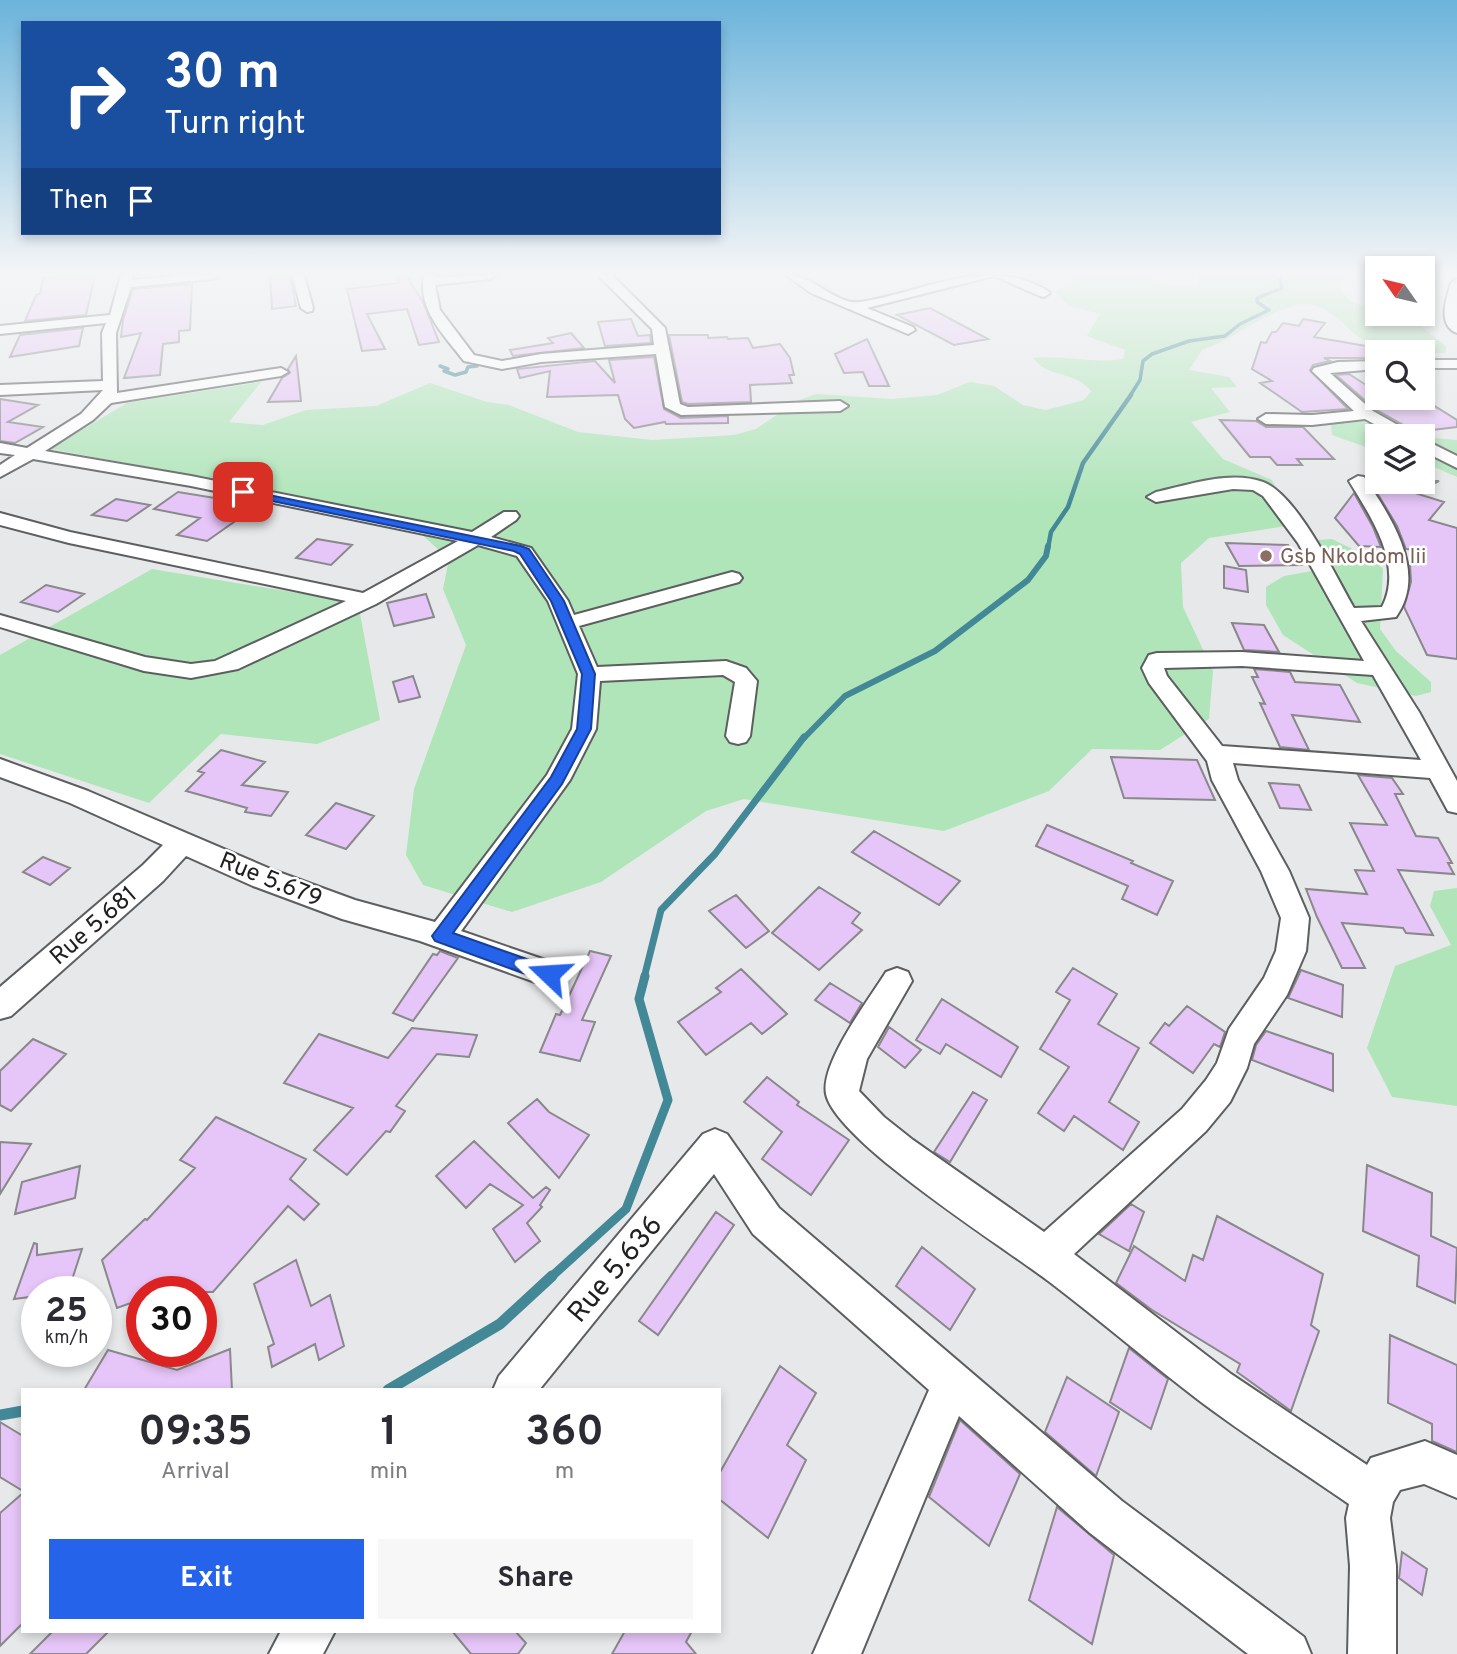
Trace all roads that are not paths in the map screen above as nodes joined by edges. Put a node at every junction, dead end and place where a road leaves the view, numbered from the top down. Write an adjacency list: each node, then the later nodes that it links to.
1 (109, 352): 11 (street)
2 (464, 352): 3 (street)
3 (620, 352)
4 (664, 352): 13 (street)
5 (1435, 364): 6 (street)
6 (1457, 364)
7 (1365, 365): 14 (street)
8 (281, 372): 11 (street)
9 (0, 390): 10 (street)
10 (17, 390): 11 (street); 12 (street)
11 (108, 392): 19 (street)
12 (0, 399)
13 (840, 406)
14 (1367, 414): 15 (street); 16 (street)
15 (1266, 419)
16 (1386, 424)
17 (0, 448): 19 (street)
18 (1435, 451): 20 (street)
19 (31, 453): 21 (street); 26 (street)
20 (1457, 463)
21 (0, 472)
22 (1357, 481): 29 (street)
23 (1156, 497): 29 (street)
24 (510, 516): 26 (street)
25 (0, 519): 28 (street)
26 (477, 539): 28 (street); 31 (street)
27 (732, 578): 31 (street)
28 (369, 600): 30 (street)
29 (1347, 615): 32 (street)
30 (0, 621)
31 (567, 623): 33 (street)
32 (1380, 669): 35 (street); 36 (street)
33 (589, 674): 34 (street); 40 (street)
34 (738, 736)
35 (1219, 759): 36 (street); 44 (street)
36 (1437, 770): 38 (street)
37 (5, 774): 39 (street, Rue 5.679)
38 (1457, 804)
39 (184, 841): 40 (street, Rue 5.679); 43 (street, Rue 5.681)
40 (441, 936): 41 (street, Rue 5.679)
41 (549, 974)
42 (897, 981): 44 (street)
43 (0, 1006)
44 (1045, 1255): 48 (street)
45 (953, 1383): 46 (street, Rue 5.636); 51 (street); 52 (street)
46 (515, 1388)
47 (1457, 1477): 48 (street)
48 (1373, 1495): 53 (street)
49 (310, 1633): 50 (street)
50 (293, 1654)
51 (837, 1654)
52 (1287, 1654)
53 (1372, 1654)

